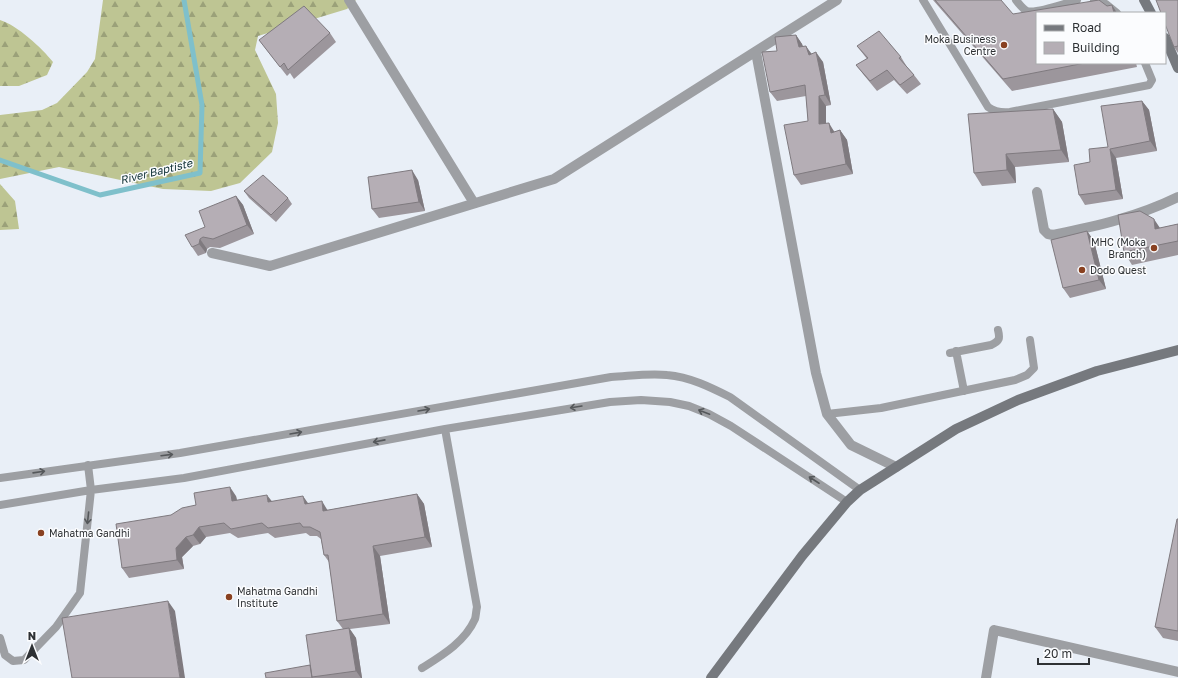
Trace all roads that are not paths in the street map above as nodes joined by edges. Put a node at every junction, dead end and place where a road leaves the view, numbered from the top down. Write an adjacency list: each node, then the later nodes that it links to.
1 (349, 0): 16 (street)
2 (837, 0): 11 (street)
3 (923, 0): 12 (lane)
4 (1016, 0): 5 (lane)
5 (1077, 0)
6 (1094, 0): 8 (lane)
7 (1144, 0): 9 (main road)
8 (1116, 12)
9 (1151, 12)
10 (1166, 40): 13 (main road)
11 (756, 52): 16 (street); 22 (street)
12 (1145, 64)
13 (1178, 68)
14 (1038, 192): 15 (street)
15 (1178, 197)
16 (474, 203): 17 (street)
17 (212, 253)
18 (998, 330): 21 (lane)
19 (1030, 340): 21 (lane)
20 (1177, 350): 25 (main road)
21 (964, 391): 22 (lane)
22 (827, 414): 25 (street)
23 (445, 429): 27 (lane, one-way to 27); 29 (lane, one-way to 23); 32 (lane)
24 (88, 465): 26 (lane, one-way to 24); 27 (lane); 28 (lane, one-way to 28)
25 (896, 467): 28 (main road)
26 (0, 478)
27 (91, 490): 30 (lane); 31 (lane, one-way to 31)
28 (860, 490): 29 (main road)
29 (847, 502): 34 (main road)
30 (0, 504)
31 (0, 638)
32 (422, 668)
33 (1178, 672): 35 (street)
34 (711, 678)
35 (986, 678)

